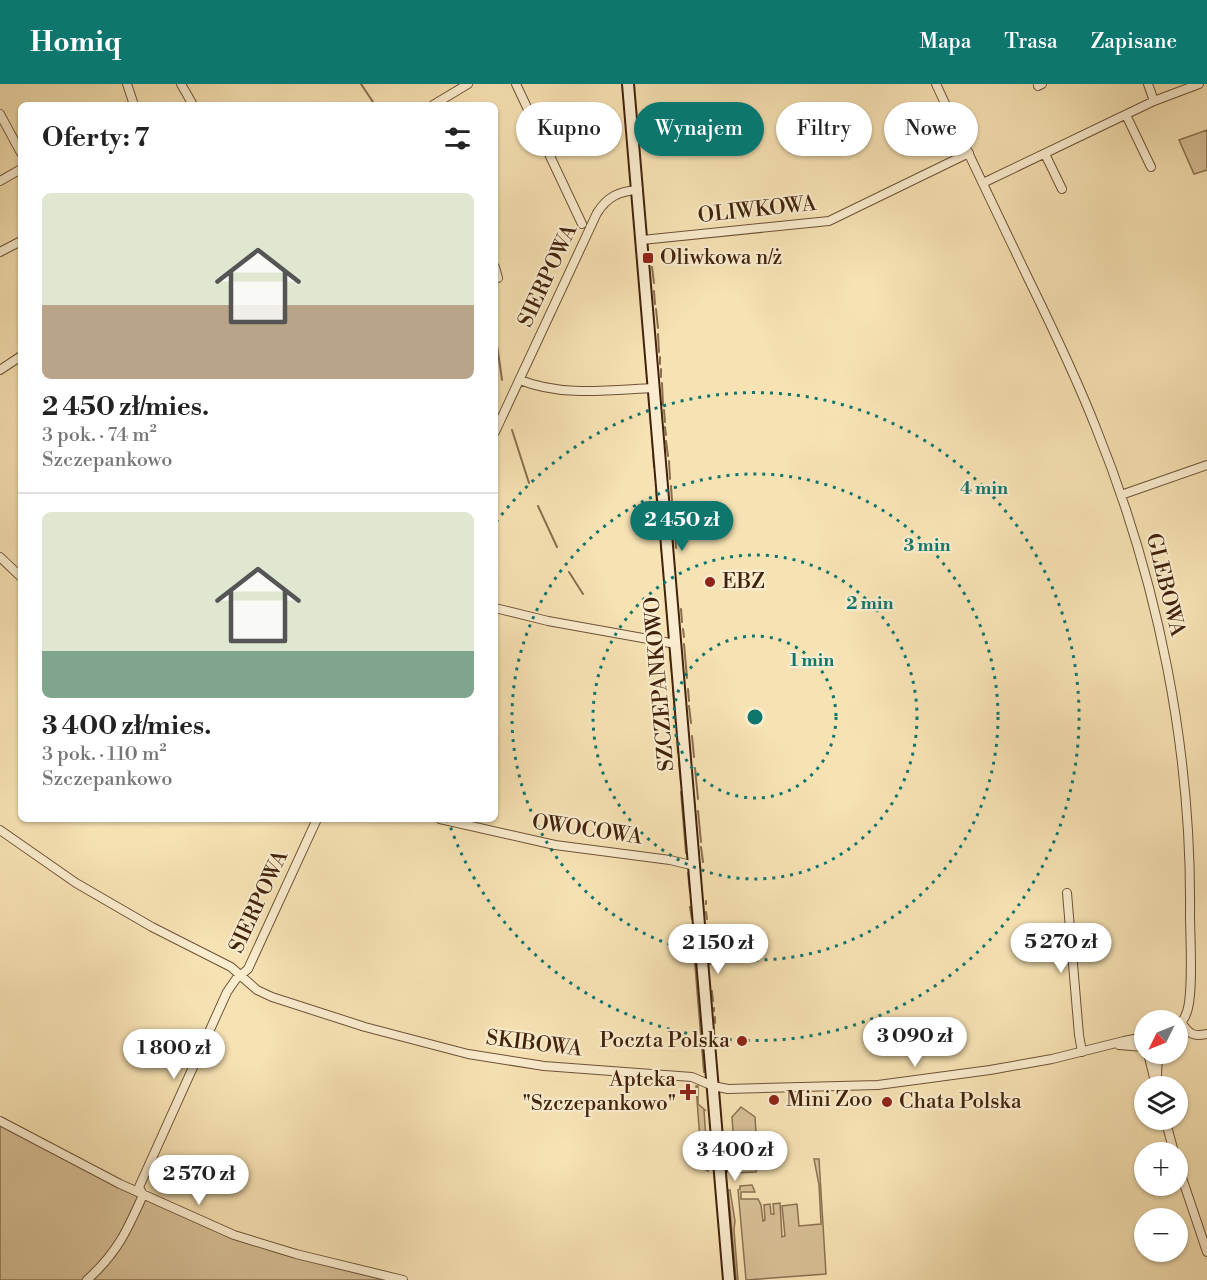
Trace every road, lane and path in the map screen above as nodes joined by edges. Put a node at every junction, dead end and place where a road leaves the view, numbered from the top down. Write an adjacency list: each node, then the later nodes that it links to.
1 (127, 84): 10 (street)
2 (181, 84): 11 (street)
3 (468, 84): 12 (street)
4 (516, 84): 26 (street)
5 (628, 84): 25 (street, SZCZEPANKOWO)
6 (936, 84): 13 (street, GLEBOWA)
7 (1148, 84): 9 (street)
8 (1199, 84): 9 (street)
9 (1154, 100): 15 (street)
10 (133, 102)
11 (192, 102)
12 (438, 102)
13 (945, 102)
14 (0, 114): 16 (street)
15 (1126, 115): 17 (street); 20 (street)
16 (18, 147)
17 (1045, 154): 23 (street); 24 (street)
18 (963, 156): 27 (street, OLIWKOWA)
19 (970, 156): 23 (street, GLEBOWA)
20 (1151, 167)
21 (18, 171): 22 (street)
22 (0, 181)
23 (983, 183): 36 (street, GLEBOWA)
24 (1062, 189)
25 (638, 190): 27 (street, SZCZEPANKOWO); 32 (street, SIERPOWA)
26 (582, 224)
27 (642, 240): 33 (street, SZCZEPANKOWO)
28 (18, 243): 29 (street)
29 (0, 252)
30 (18, 358): 31 (street)
31 (0, 370)
32 (520, 380): 33 (street); 34 (street, SIERPOWA)
33 (654, 388): 40 (street, SZCZEPANKOWO)
34 (498, 426)
35 (1207, 465): 36 (street)
36 (1121, 495): 47 (street, GLEBOWA)
37 (0, 557): 38 (street)
38 (18, 574)
39 (498, 609): 40 (street)
40 (676, 645): 44 (street, SZCZEPANKOWO)
41 (316, 822): 46 (street, SIERPOWA)
42 (453, 822): 44 (street, OWOCOWA)
43 (0, 830): 46 (street, SKIBOWA)
44 (695, 866): 54 (street, SZCZEPANKOWO)
45 (1067, 893): 53 (street)
46 (242, 975): 54 (street, SKIBOWA); 56 (street, SIERPOWA)
47 (1187, 1010)
48 (1188, 1032): 49 (street)
49 (1207, 1034)
50 (1134, 1040): 51 (street, SKIBOWA)
51 (1115, 1044): 52 (street, SKIBOWA); 53 (street, SKIBOWA)
52 (1134, 1045)
53 (1082, 1052): 54 (street, SKIBOWA)
54 (713, 1086): 61 (street, SZCZEPANKOWO)
55 (0, 1121): 56 (street)
56 (143, 1195): 59 (street, SIERPOWA); 60 (street)
57 (1188, 1195): 58 (street)
58 (1207, 1251)
59 (87, 1280)
60 (403, 1280)
61 (729, 1280)

